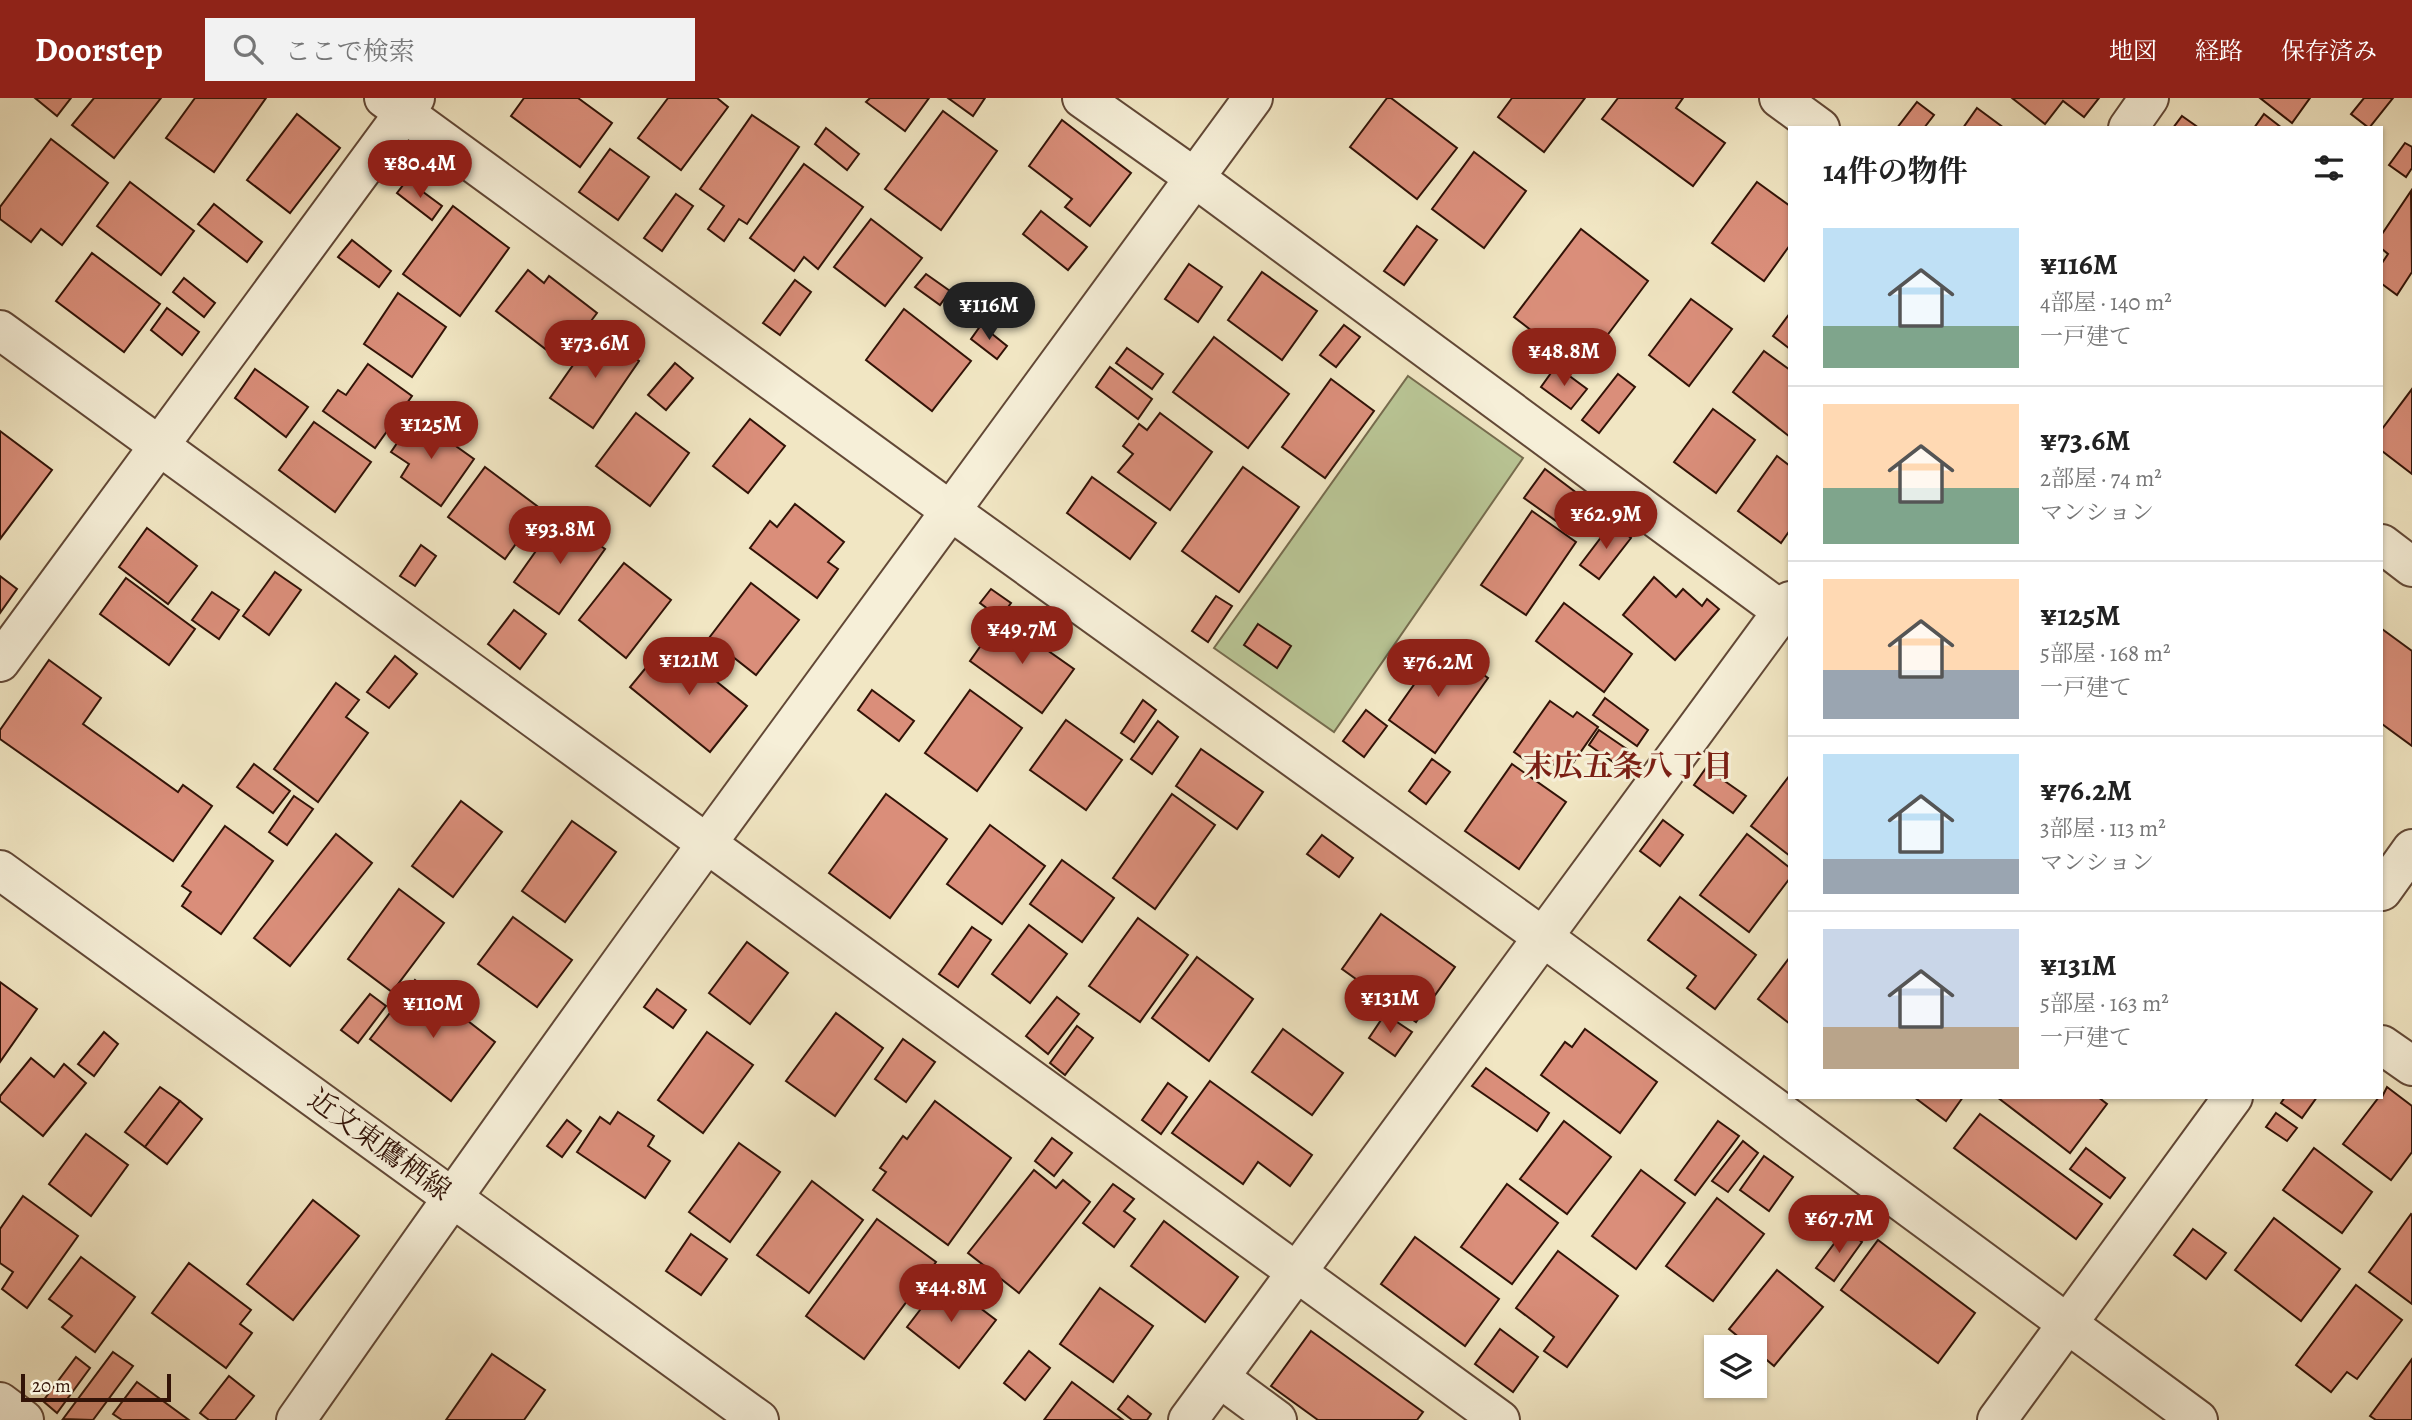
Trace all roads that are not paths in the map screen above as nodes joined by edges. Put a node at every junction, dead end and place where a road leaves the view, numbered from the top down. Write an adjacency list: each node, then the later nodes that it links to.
1 (1082, 98): 8 (street)
2 (1253, 98): 8 (street)
3 (1779, 98): 6 (street)
4 (2149, 98): 7 (street)
5 (401, 103): 10 (street); 11 (street)
6 (1817, 126)
7 (2129, 126)
8 (1195, 178): 11 (street); 14 (street)
9 (0, 330): 10 (street)
10 (158, 446): 15 (street); 16 (street)
11 (952, 512): 16 (street); 20 (street)
12 (2383, 545): 13 (street)
13 (2412, 566)
14 (1788, 610): 20 (street)
15 (0, 662)
16 (706, 845): 24 (street); 25 (street)
17 (2412, 849): 19 (street)
18 (0, 870): 24 (street, 近文東鷹栖線)
19 (2383, 890)
20 (1544, 937): 25 (street); 26 (street)
21 (2383, 1046): 22 (street)
22 (2412, 1066)
23 (2232, 1099): 26 (street)
24 (452, 1196): 30 (street); 31 (street, 近文東鷹栖線)
25 (1298, 1271): 27 (street); 34 (street)
26 (2069, 1325): 35 (street); 36 (street)
27 (1220, 1378): 32 (street); 33 (street)
28 (0, 1402): 29 (street)
29 (24, 1420)
30 (296, 1420)
31 (760, 1420)
32 (1188, 1420)
33 (1277, 1420)
34 (1500, 1420)
35 (1997, 1420)
36 (2198, 1420)

